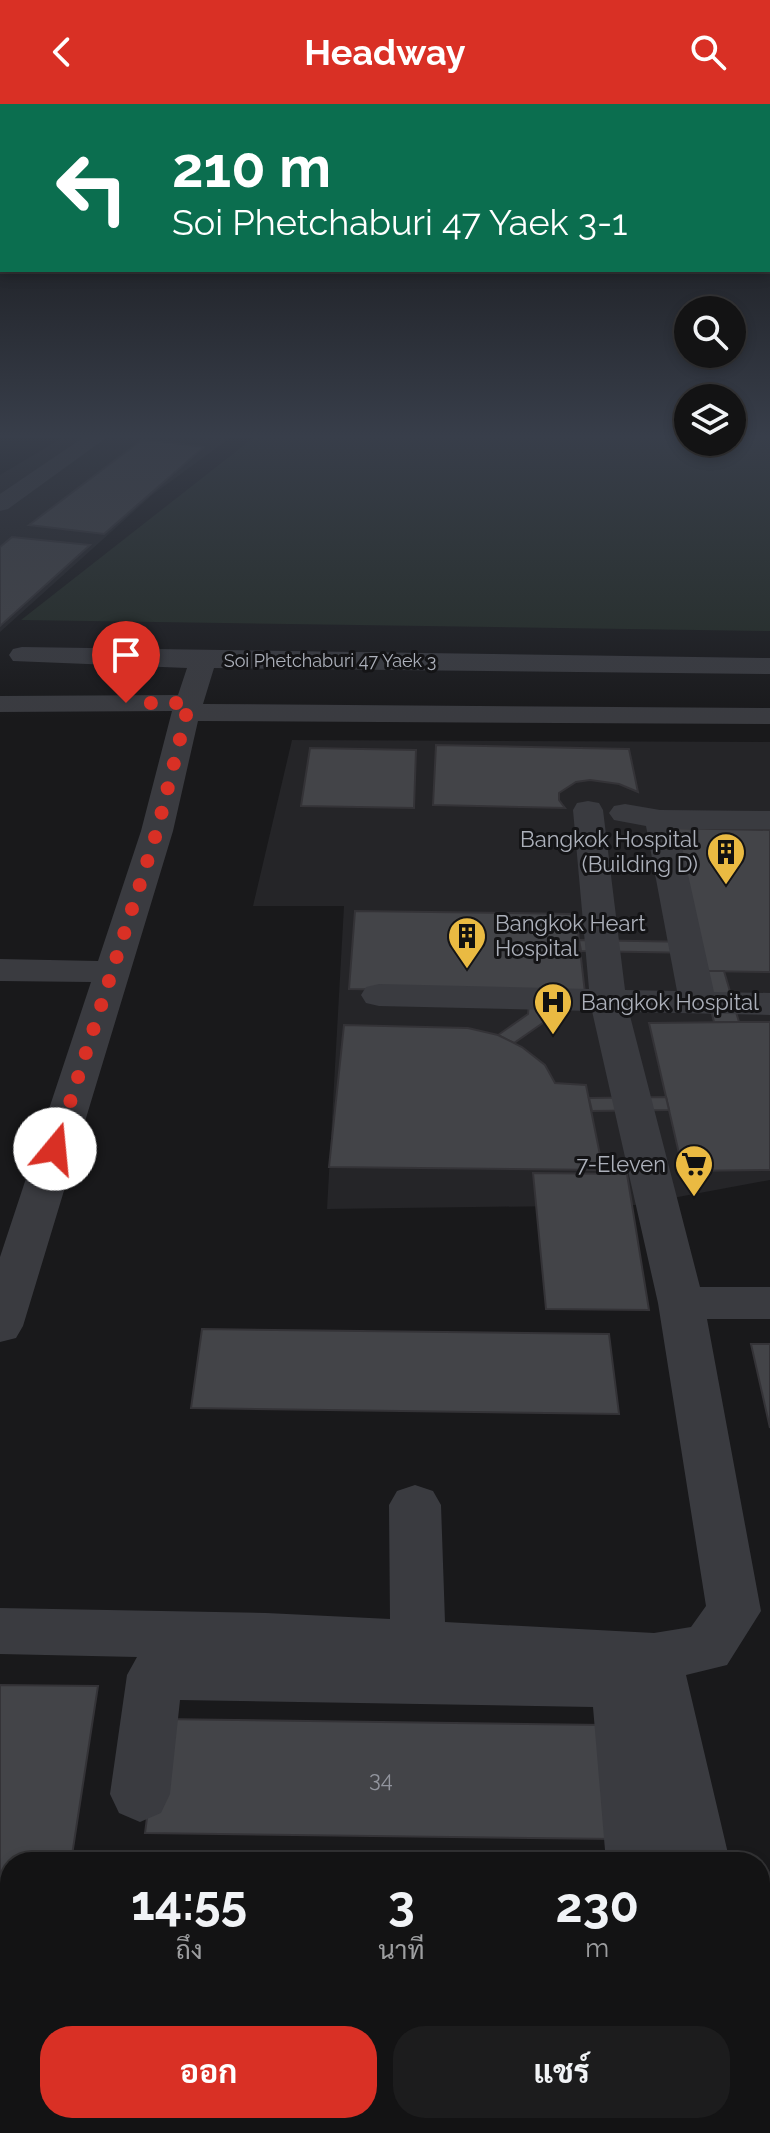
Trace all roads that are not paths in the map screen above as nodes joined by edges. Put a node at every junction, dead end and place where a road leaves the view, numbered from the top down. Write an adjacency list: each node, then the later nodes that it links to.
1 (22, 655): 2 (street)
2 (203, 660): 3 (street, Soi Phetchaburi 47 Yaek 3); 7 (street, Soi Phetchaburi 47 Yaek 3)
3 (358, 661): 4 (street, Soi Phetchaburi 47 Yaek 3); 8 (street)
4 (691, 664): 5 (street, Soi Phetchaburi 47 Yaek 3); 9 (street)
5 (770, 666)
6 (0, 704): 7 (street)
7 (188, 708): 8 (street); 14 (street, Soi Phetchaburi 47 Yaek 3)
8 (354, 713): 9 (street)
9 (705, 716): 10 (street)
10 (770, 716)
11 (660, 819): 12 (street); 16 (street); 17 (street)
12 (770, 820)
13 (0, 970): 14 (street)
14 (111, 972): 21 (street, Soi Phetchaburi 47 Yaek 3)
15 (379, 995): 16 (street)
16 (608, 1002): 17 (street); 19 (street)
17 (698, 1004): 18 (street)
18 (770, 1004)
19 (681, 1303): 20 (street); 25 (street)
20 (770, 1303)
21 (0, 1326)
22 (415, 1505): 24 (street)
23 (0, 1631): 24 (street)
24 (402, 1656): 25 (street); 26 (street); 27 (street)
25 (654, 1657): 28 (street)
26 (140, 1794)
27 (636, 1852)
28 (697, 1852)

